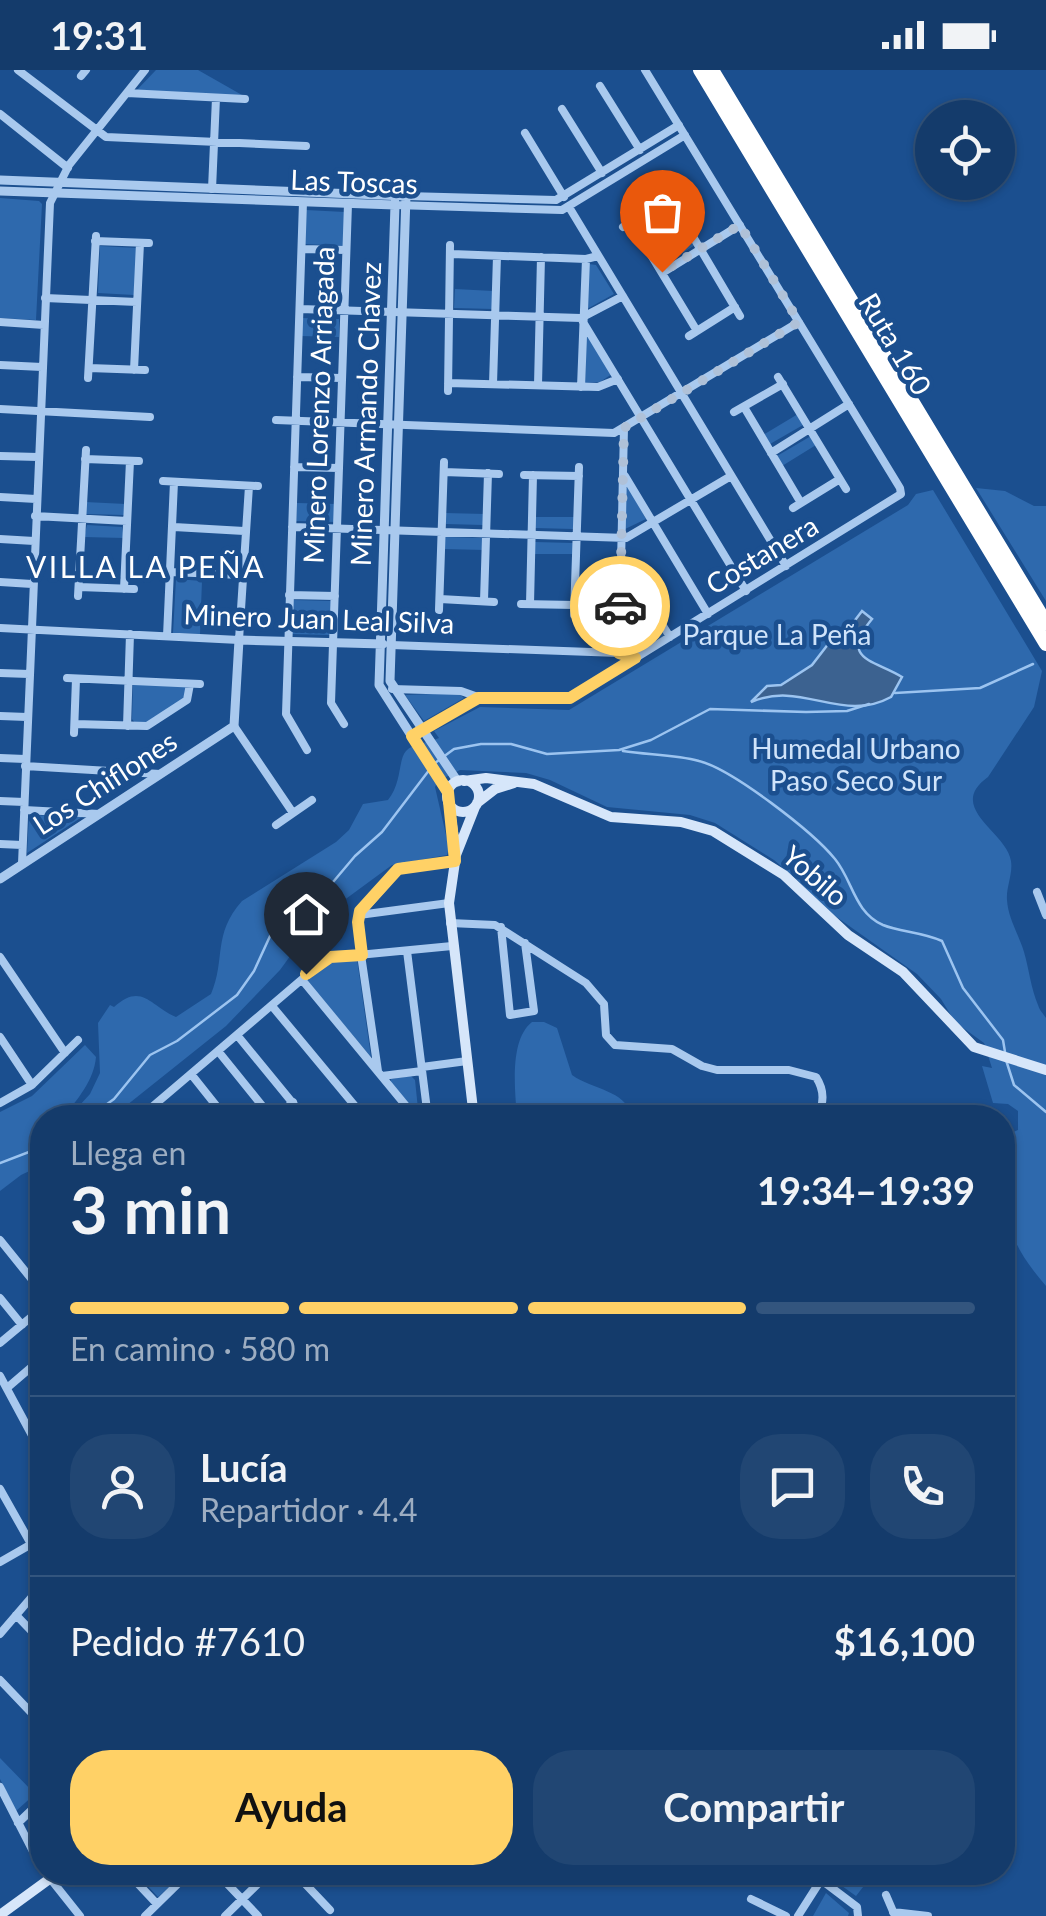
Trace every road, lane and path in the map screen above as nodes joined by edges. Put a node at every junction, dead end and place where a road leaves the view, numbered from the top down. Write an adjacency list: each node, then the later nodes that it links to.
1 (18, 70): 13 (street)
2 (145, 70): 7 (street)
3 (645, 70): 12 (street)
4 (700, 70): 130 (highway, Ruta 160)
5 (712, 70): 120 (highway, Ruta 160)
6 (600, 86): 18 (street)
7 (126, 93): 8 (street); 13 (street)
8 (216, 98): 9 (street); 16 (street)
9 (245, 99)
10 (562, 110): 20 (street)
11 (0, 114): 19 (street)
12 (679, 125): 15 (street); 18 (street, Las Toscas)
13 (95, 131): 16 (street); 19 (street)
14 (525, 133): 26 (street)
15 (685, 135): 30 (street, Las Toscas); 31 (street)
16 (214, 142): 17 (street); 23 (street)
17 (306, 146)
18 (640, 150): 20 (street, Las Toscas)
19 (68, 168): 22 (street)
20 (602, 173): 26 (street, Las Toscas)
21 (0, 180): 22 (street, Las Toscas)
22 (60, 183): 23 (street, Las Toscas); 25 (street)
23 (212, 189): 27 (street, Las Toscas)
24 (0, 191): 25 (street, Las Toscas)
25 (54, 193): 28 (street, Las Toscas); 41 (street)
26 (564, 197): 27 (street, Las Toscas)
27 (401, 201): 29 (street, Las Toscas); 30 (street, Las Toscas); 46 (street, Minero Armando Chavez)
28 (303, 202): 29 (street, Las Toscas); 32 (street)
29 (348, 204): 34 (street, Minero Lorenzo Arriagada)
30 (569, 207): 36 (street)
31 (740, 225): 33 (street); 52 (street)
32 (302, 249): 34 (street); 44 (street)
33 (700, 249): 39 (street); 39 (street); 39 (street)
34 (346, 250): 45 (street, Minero Lorenzo Arriagada)
35 (496, 256): 37 (street); 47 (street); 48 (street)
36 (598, 256): 38 (street); 40 (street)
37 (541, 258): 38 (street); 49 (street)
38 (586, 260): 50 (street)
39 (662, 272)
40 (623, 296): 50 (street); 64 (street)
41 (45, 298): 42 (street); 53 (street)
42 (92, 300): 43 (street); 43 (street); 56 (street)
43 (137, 302): 56 (street)
44 (300, 309): 45 (street); 58 (street)
45 (344, 310): 46 (street); 59 (street, Minero Lorenzo Arriagada)
46 (397, 312): 47 (street); 75 (street, Minero Armando Chavez)
47 (450, 314): 48 (street); 61 (street)
48 (495, 316): 49 (street); 61 (street)
49 (540, 317): 50 (street); 62 (street)
50 (584, 320): 60 (street); 63 (street)
51 (0, 322): 53 (street)
52 (799, 322): 64 (street); 65 (street)
53 (44, 324): 55 (street)
54 (0, 365): 55 (street)
55 (42, 367): 68 (street)
56 (134, 370): 57 (street)
57 (145, 370)
58 (297, 376): 59 (street); 73 (street)
59 (342, 378): 74 (street, Minero Lorenzo Arriagada)
60 (618, 379): 63 (street); 71 (street)
61 (493, 384): 62 (street)
62 (538, 385): 63 (street)
63 (581, 386)
64 (682, 393): 71 (street); 86 (street)
65 (849, 404): 77 (street); 111 (street, Costanera)
66 (744, 407): 69 (street); 77 (street); 78 (street)
67 (0, 409): 68 (street)
68 (40, 412): 70 (street); 80 (street)
69 (734, 412)
70 (150, 417)
71 (641, 418): 76 (street); 93 (street)
72 (276, 420): 73 (street)
73 (295, 421): 74 (street); 81 (street)
74 (340, 423): 75 (street); 82 (street, Minero Lorenzo Arriagada)
75 (393, 424): 76 (street); 101 (street, Minero Armando Chavez)
76 (624, 428): 85 (street)
77 (810, 429): 78 (street); 87 (street)
78 (772, 453): 87 (street)
79 (0, 456): 80 (street)
80 (38, 457): 92 (street)
81 (294, 467): 82 (street); 99 (street)
82 (339, 468): 100 (street, Minero Lorenzo Arriagada)
83 (488, 473): 84 (street); 103 (street); 104 (street)
84 (499, 474)
85 (624, 474): 97 (street); 107 (street)
86 (732, 476): 93 (street); 111 (street)
87 (840, 478): 90 (street)
88 (164, 481): 89 (street)
89 (174, 482): 98 (street); 102 (street)
90 (846, 488)
91 (0, 498): 92 (street)
92 (36, 499): 94 (street)
93 (691, 500): 97 (street); 116 (street)
94 (36, 516): 95 (street); 109 (street)
95 (82, 519): 96 (street); 96 (street); 96 (street)
96 (127, 522)
97 (653, 523): 107 (street); 119 (street)
98 (174, 527): 102 (street); 112 (street)
99 (292, 527): 100 (street); 117 (street)
100 (337, 528): 101 (street); 118 (street, Minero Lorenzo Arriagada)
101 (389, 530): 103 (street); 129 (street, Minero Armando Chavez)
102 (244, 531): 113 (street)
103 (442, 532): 104 (street); 104 (street)
104 (486, 533): 105 (street)
105 (532, 535): 106 (street); 106 (street); 106 (street)
106 (577, 536): 107 (street)
107 (622, 538): 110 (street)
108 (0, 539): 109 (street)
109 (34, 541): 115 (street)
110 (622, 560): 125 (street); 131 (street)
111 (786, 566): 116 (street, Costanera)
112 (171, 572): 113 (street); 124 (street)
113 (242, 575): 126 (street)
114 (0, 582): 115 (street)
115 (32, 584): 122 (street)
116 (746, 590): 119 (street, Costanera)
117 (289, 594): 118 (street); 127 (street)
118 (334, 596): 128 (street, Minero Lorenzo Arriagada)
119 (708, 614): 125 (street, Costanera)
120 (1046, 623)
121 (0, 628): 122 (street, Minero Juan Leal Silva)
122 (30, 629): 123 (street, Minero Juan Leal Silva); 134 (street)
123 (130, 634): 124 (street, Minero Juan Leal Silva); 135 (street)
124 (168, 636): 126 (street, Minero Juan Leal Silva)
125 (670, 637): 132 (street, Costanera)
126 (239, 640): 127 (street, Minero Juan Leal Silva); 142 (street)
127 (287, 641): 128 (street, Minero Juan Leal Silva); 144 (street)
128 (333, 643): 129 (street, Minero Juan Leal Silva); 140 (street, Minero Lorenzo Arriagada)
129 (385, 644): 131 (street, Minero Juan Leal Silva); 136 (street, Minero Armando Chavez); 143 (street, Minero Armando Chavez)
130 (1046, 644)
131 (619, 653): 132 (street, Minero Juan Leal Silva)
132 (635, 658): 137 (street, Costanera)
133 (0, 673): 134 (street)
134 (28, 674): 139 (street)
135 (129, 681): 141 (street); 141 (street); 141 (street)
136 (392, 690): 137 (street, Costanera); 143 (street, Minero Armando Chavez)
137 (478, 698): 143 (street)
138 (0, 716): 139 (street)
139 (27, 717): 146 (street)
140 (344, 724)
141 (128, 726)
142 (234, 726): 147 (street, Los Chiflones); 155 (street)
143 (419, 737): 148 (street, Minero Armando Chavez)
144 (308, 750)
145 (0, 758): 146 (street)
146 (25, 763): 147 (street); 154 (street)
147 (160, 774): 156 (street, Los Chiflones)
148 (453, 779): 149 (main road, Yobilo); 150 (main road); 153 (main road)
149 (520, 782): 153 (main road); 183 (main road, Yobilo)
150 (448, 798): 153 (main road); 160 (main road)
151 (312, 800): 155 (street)
152 (0, 802): 154 (street)
153 (476, 805): 160 (main road)
154 (24, 806): 156 (street); 159 (street)
155 (293, 813): 157 (street)
156 (100, 814): 161 (street, Los Chiflones)
157 (276, 825)
158 (0, 844): 159 (street)
159 (22, 845): 161 (street)
160 (456, 858): 164 (main road); 166 (street)
161 (22, 864): 162 (street, Los Chiflones)
162 (0, 880)
163 (1037, 892): 165 (street)
164 (449, 904): 166 (street); 167 (main road)
165 (1046, 913)
166 (358, 914): 172 (street)
167 (450, 923): 168 (street); 170 (main road)
168 (501, 928): 169 (street); 169 (street)
169 (525, 944): 198 (street)
170 (452, 946): 171 (street); 181 (main road)
171 (407, 951): 172 (street); 182 (street)
172 (362, 955): 174 (street); 185 (street)
173 (0, 957): 180 (street)
174 (302, 981): 175 (street); 185 (street)
175 (272, 1006): 176 (street); 194 (street)
176 (237, 1035): 179 (street); 187 (street)
177 (0, 1037): 186 (street)
178 (78, 1040): 180 (street)
179 (218, 1051): 184 (street); 191 (street)
180 (65, 1053): 186 (street)
181 (467, 1060): 182 (street); 197 (main road)
182 (422, 1069): 185 (street); 196 (street)
183 (1046, 1070)
184 (191, 1074): 189 (street); 190 (street)
185 (380, 1074): 195 (street)
186 (32, 1085): 188 (street)
187 (293, 1102): 192 (street); 193 (street)
188 (0, 1103)
189 (156, 1105)
190 (212, 1105)
191 (262, 1105)
192 (289, 1105)
193 (295, 1105)
194 (354, 1105)
195 (405, 1105)
196 (426, 1105)
197 (473, 1105)
198 (821, 1105)
199 (0, 1240): 200 (street)
200 (30, 1277)
201 (0, 1298): 203 (street)
202 (30, 1318): 203 (street)
203 (22, 1325): 204 (street)
204 (0, 1343)
205 (30, 1368): 207 (street)
206 (0, 1376): 207 (street)
207 (7, 1388): 208 (street)
208 (28, 1427): 209 (street)
209 (30, 1431)
210 (0, 1488): 211 (street)
211 (30, 1542)
212 (30, 1545): 213 (street)
213 (0, 1562)
214 (30, 1599): 215 (street)
215 (16, 1616): 216 (street); 217 (street)
216 (30, 1630)
217 (0, 1634)
218 (0, 1680): 219 (street)
219 (10, 1691): 220 (street); 221 (street)
220 (0, 1701)
221 (30, 1712)
222 (0, 1787): 224 (street)
223 (30, 1812): 224 (street)
224 (18, 1823): 225 (street)
225 (30, 1842)
226 (36, 1885): 241 (main road)
227 (58, 1885): 242 (street)
228 (139, 1885): 238 (street)
229 (177, 1885): 238 (street)
230 (228, 1885): 237 (street)
231 (257, 1885): 237 (street)
232 (306, 1885): 239 (street)
233 (817, 1885): 247 (street)
234 (829, 1885): 248 (street)
235 (886, 1895): 240 (street)
236 (750, 1899): 246 (street)
237 (242, 1900): 244 (street); 245 (street)
238 (158, 1904): 243 (street)
239 (330, 1910)
240 (894, 1914): 249 (street)
241 (0, 1915)
242 (80, 1916)
243 (145, 1916)
244 (225, 1916)
245 (258, 1916)
246 (786, 1916)
247 (798, 1916)
248 (858, 1916)
249 (928, 1916)

